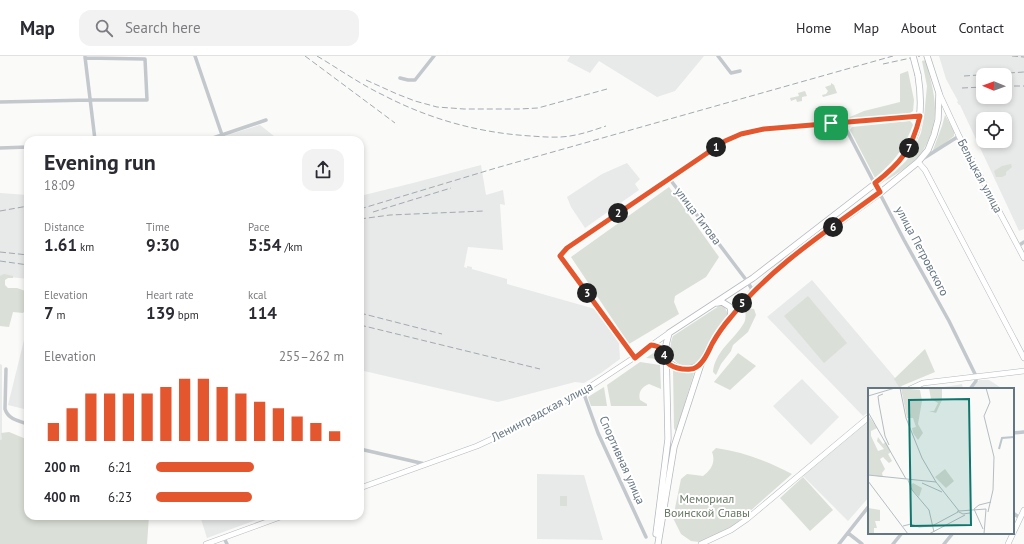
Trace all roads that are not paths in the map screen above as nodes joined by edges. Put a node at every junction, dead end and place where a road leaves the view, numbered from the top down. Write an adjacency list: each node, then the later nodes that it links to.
1 (195, 56): 15 (street)
2 (434, 56): 8 (street)
3 (718, 56): 7 (street)
4 (913, 56): 12 (main road, bridge)
5 (927, 56): 9 (main road)
6 (85, 57): 10 (street); 10 (street)
7 (740, 71)
8 (400, 78)
9 (939, 93): 18 (street, Бельцкая улица); 21 (main road)
10 (90, 100): 11 (street); 16 (street)
11 (0, 102)
12 (920, 116): 14 (street); 23 (main road)
13 (266, 120): 15 (street)
14 (843, 123): 22 (street); 23 (street, улица Петровского)
15 (222, 135): 17 (street)
16 (94, 136)
17 (219, 136)
18 (959, 136): 21 (street); 26 (street, Бельцкая улица)
19 (24, 147): 20 (street)
20 (0, 148)
21 (918, 162): 24 (main road); 35 (street)
22 (669, 178): 28 (street, улица Титова); 34 (street, улица Титова)
23 (875, 183): 24 (street, улица Петровского); 28 (main road)
24 (880, 192): 29 (main road); 40 (street, улица Петровского)
25 (1024, 242): 26 (street)
26 (1018, 246): 27 (street, Бельцкая улица)
27 (1024, 258)
28 (747, 281): 29 (street, улица Титова); 30 (main road)
29 (753, 291): 31 (main road)
30 (714, 304): 31 (main road); 32 (main road)
31 (730, 318): 37 (main road)
32 (669, 333): 33 (street, Ленинградская улица); 36 (main road)
33 (651, 345): 34 (street, Ленинградская улица); 36 (street)
34 (635, 358): 43 (street, Ленинградская улица)
35 (1024, 358)
36 (667, 361): 37 (main road); 65 (main road)
37 (701, 364): 65 (main road)
38 (6, 369): 45 (street)
39 (1024, 371): 40 (street)
40 (976, 376): 41 (street); 42 (street)
41 (912, 388)
42 (971, 388)
43 (585, 390): 49 (street, Ленинградская улица); 61 (street, Спортивная улица)
44 (868, 419): 66 (street)
45 (24, 423)
46 (1024, 432): 47 (street)
47 (1014, 433)
48 (364, 450): 49 (street)
49 (425, 464): 50 (street, Ленинградская улица)
50 (364, 487)
51 (868, 507): 57 (street)
52 (1024, 510): 54 (street)
53 (1014, 514): 54 (street)
54 (1020, 518): 56 (street)
55 (272, 520): 62 (street)
56 (1014, 531)
57 (848, 533): 67 (street); 68 (street)
58 (901, 534): 69 (street)
59 (952, 534): 70 (street)
60 (1013, 534): 71 (street)
61 (646, 537)
62 (224, 538): 63 (street); 64 (street)
63 (206, 544)
64 (227, 544)
65 (656, 544)
66 (701, 544)
67 (839, 544)
68 (862, 544)
69 (893, 544)
70 (944, 544)
71 (1008, 544)

